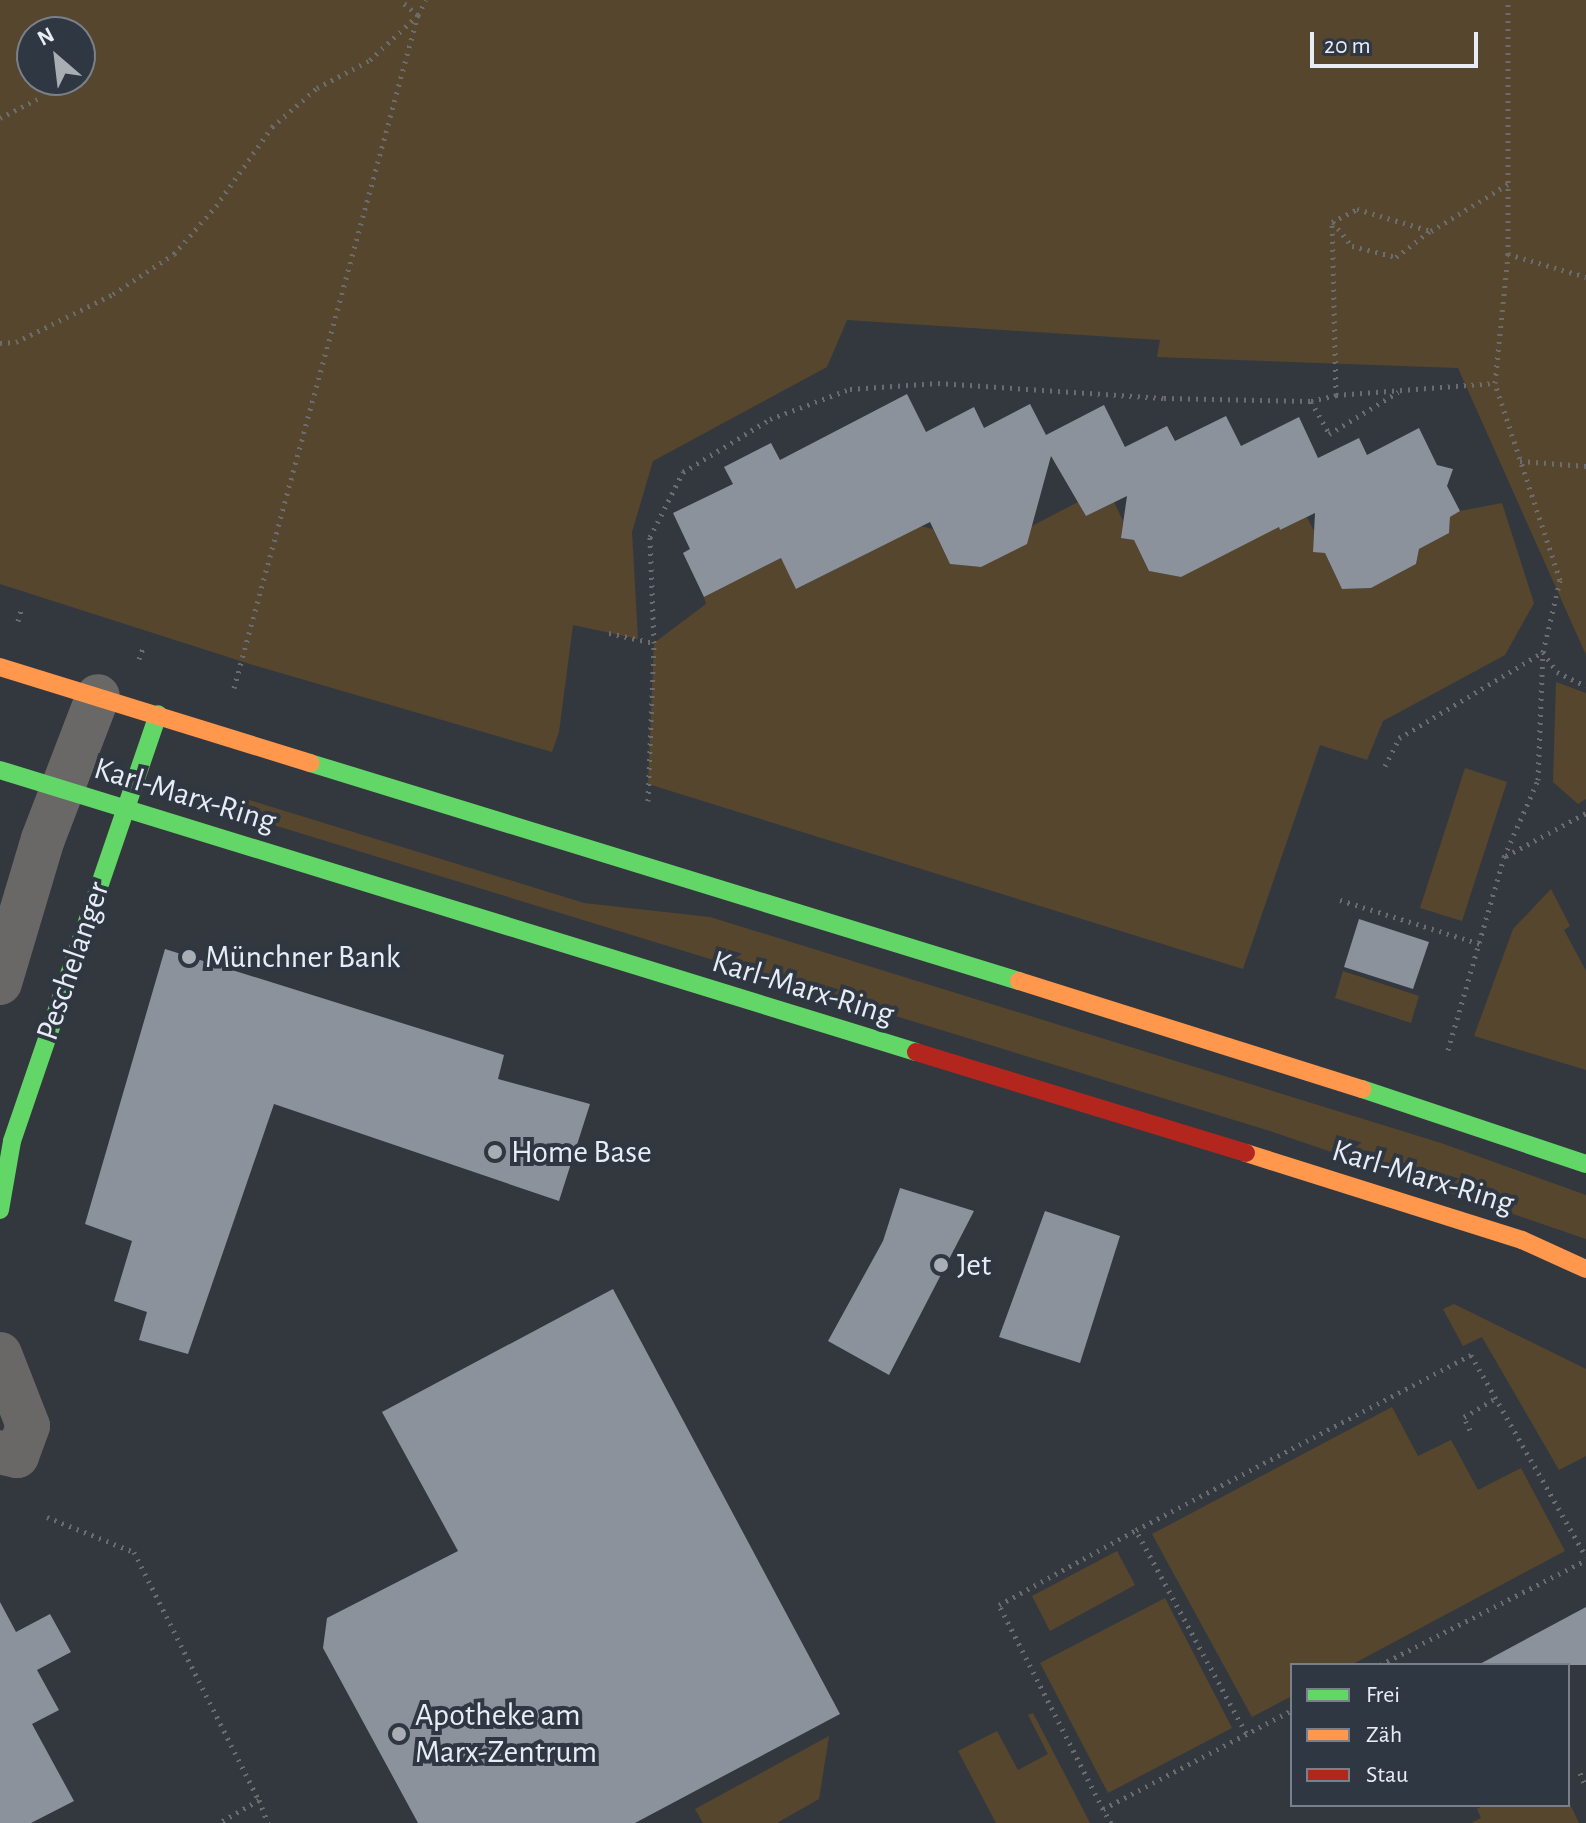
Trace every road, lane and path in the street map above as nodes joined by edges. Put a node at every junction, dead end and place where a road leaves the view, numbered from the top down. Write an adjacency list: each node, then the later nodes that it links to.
1 (400, 0): 4 (path)
2 (426, 0): 4 (path)
3 (1508, 0): 7 (path)
4 (418, 15): 12 (path); 23 (path)
5 (43, 96): 6 (path)
6 (0, 118)
7 (1508, 183): 9 (path); 10 (path)
8 (1332, 222): 9 (path); 9 (path); 15 (path)
9 (1431, 231)
10 (1508, 254): 11 (path); 13 (path)
11 (1586, 277)
12 (0, 343)
13 (1495, 383): 14 (path); 17 (path)
14 (1399, 391): 15 (path); 16 (path)
15 (1336, 395): 16 (path)
16 (1311, 401): 20 (path)
17 (1520, 461): 18 (path); 21 (path)
18 (1586, 466)
19 (609, 633): 20 (path)
20 (654, 643): 30 (path)
21 (1543, 652): 24 (path); 27 (path); 33 (path)
22 (0, 667): 25 (main road, Karl-Marx-Ring)
23 (236, 673)
24 (1586, 686)
25 (98, 696): 26 (main road, Karl-Marx-Ring); 29 (street, Peschelanger)
26 (158, 714): 31 (main road, Peschelanger); 38 (main road, Karl-Marx-Ring)
27 (1385, 766)
28 (0, 770): 29 (main road, Karl-Marx-Ring)
29 (61, 787): 31 (main road, Karl-Marx-Ring); 36 (street, Peschelanger)
30 (648, 801)
31 (125, 808): 39 (main road, Peschelanger); 40 (main road, Karl-Marx-Ring)
32 (1586, 813): 33 (path)
33 (1504, 857): 35 (path)
34 (1340, 900): 35 (path)
35 (1480, 944): 37 (path)
36 (0, 983)
37 (1448, 1050)
38 (1586, 1164)
39 (0, 1210)
40 (1586, 1269)
41 (0, 1354): 44 (street)
42 (1496, 1398): 43 (path); 46 (path); 47 (path)
43 (1470, 1430)
44 (0, 1452)
45 (47, 1517): 53 (path)
46 (1136, 1530): 50 (path); 54 (path)
47 (1586, 1559): 48 (path)
48 (1384, 1663)
49 (1290, 1711): 50 (path)
50 (1246, 1733): 54 (path)
51 (1580, 1773): 52 (path)
52 (1586, 1788)
53 (259, 1800): 55 (path); 56 (path)
54 (1103, 1809): 57 (path)
55 (219, 1823)
56 (268, 1823)
57 (1111, 1823)

